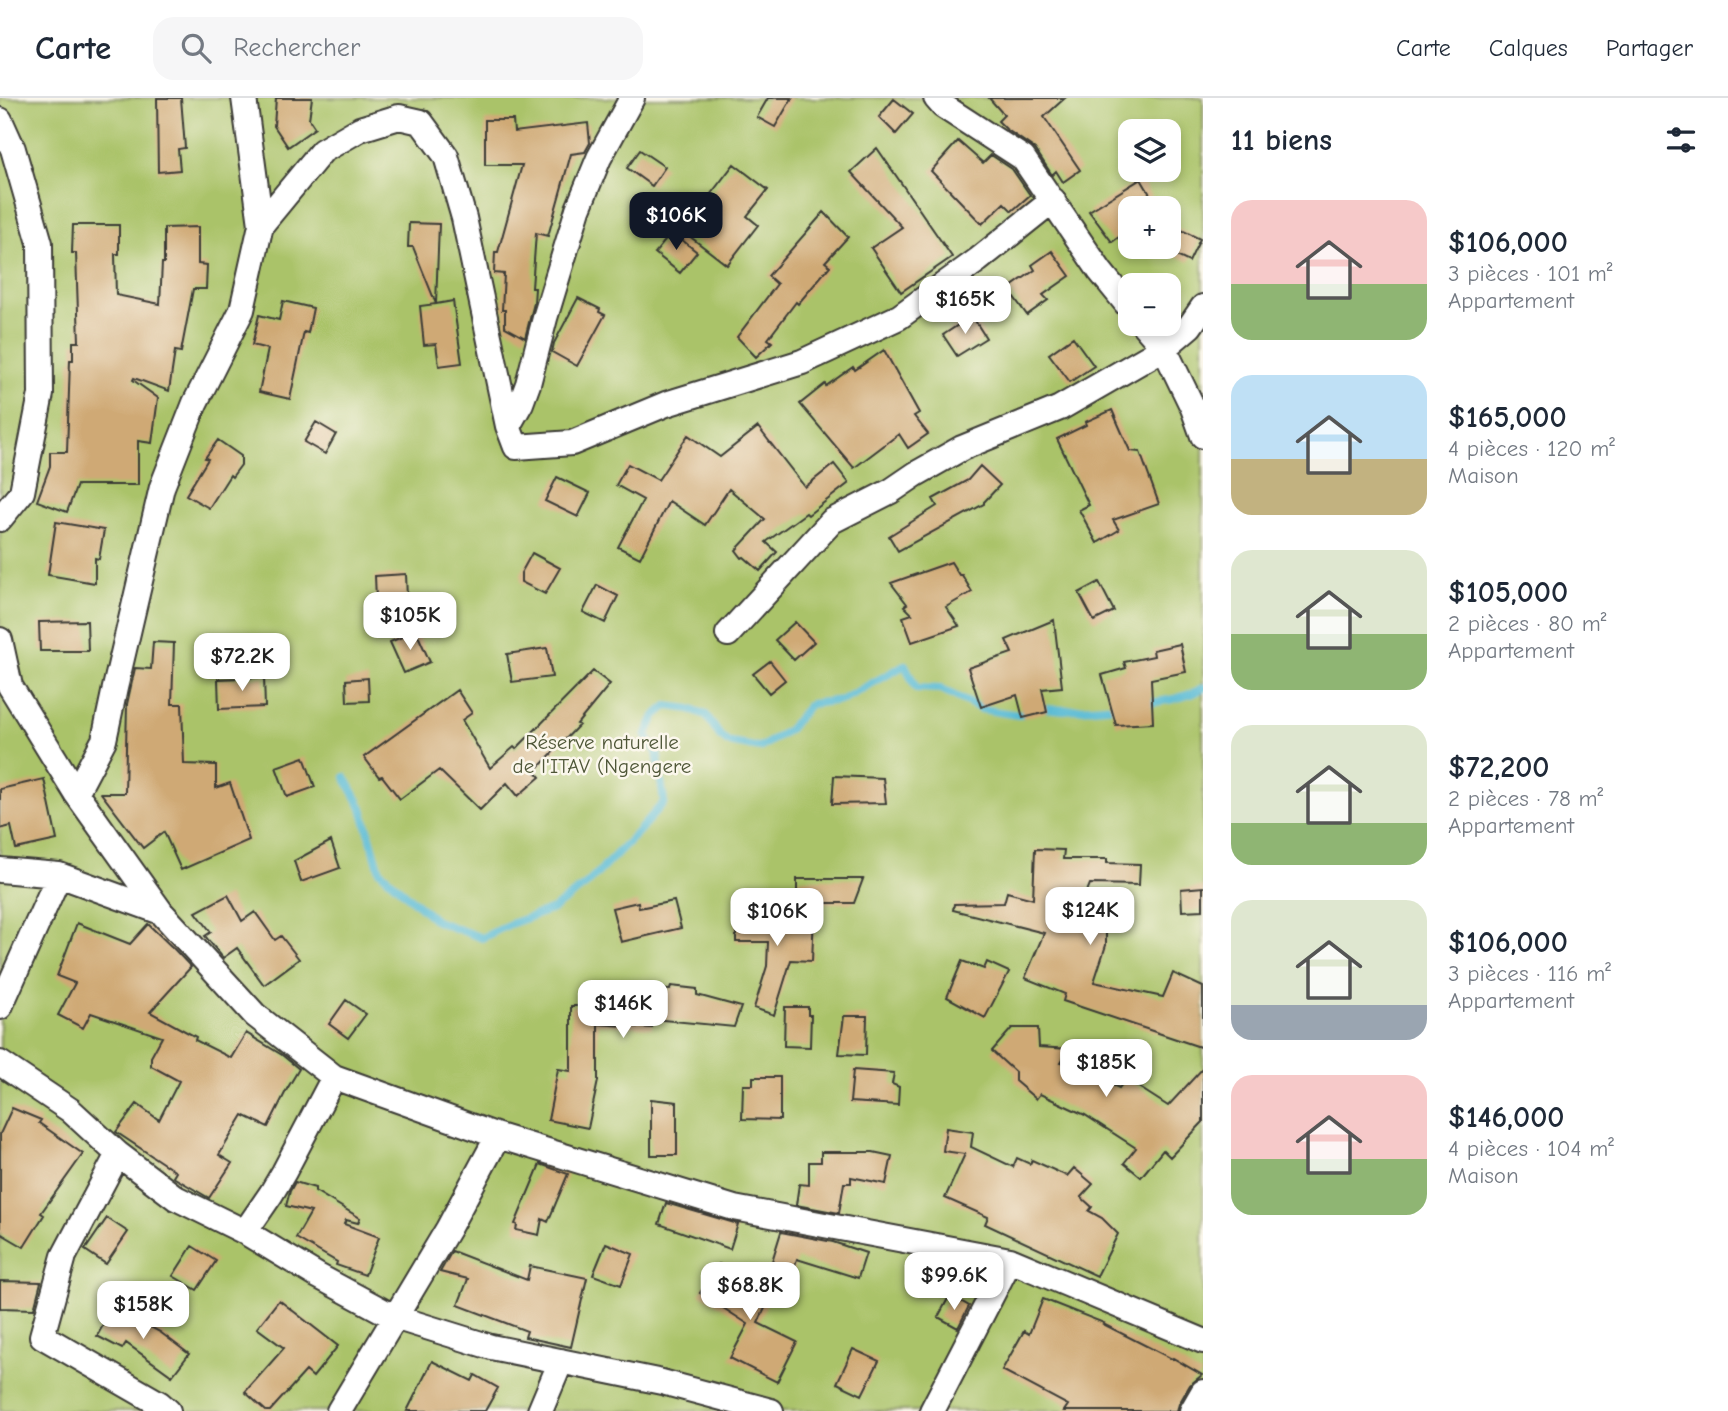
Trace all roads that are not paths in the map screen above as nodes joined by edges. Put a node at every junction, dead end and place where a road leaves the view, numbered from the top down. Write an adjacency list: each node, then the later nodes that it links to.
1 (244, 98): 6 (street)
2 (632, 98): 11 (street)
3 (936, 98): 5 (street)
4 (0, 120): 13 (street)
5 (1053, 200): 7 (street); 11 (street)
6 (261, 225): 11 (street); 17 (street)
7 (1118, 293)
8 (1203, 307): 10 (street)
9 (1154, 336): 10 (street)
10 (1164, 348): 12 (street); 14 (street)
11 (508, 426)
12 (1203, 436)
13 (0, 519)
14 (728, 634)
15 (0, 640): 16 (street)
16 (5, 686): 17 (street)
17 (76, 793): 20 (street)
18 (0, 870): 19 (street)
19 (59, 875): 20 (street); 21 (street)
20 (161, 912): 23 (street)
21 (0, 1007)
22 (0, 1063): 25 (street)
23 (334, 1077): 24 (street); 26 (street)
24 (498, 1136): 27 (street); 28 (street)
25 (118, 1154): 26 (street); 32 (street)
26 (245, 1232): 28 (street)
27 (1010, 1260): 29 (street); 36 (street)
28 (394, 1317): 30 (street); 33 (street)
29 (1203, 1341)
30 (561, 1361): 34 (street); 35 (street)
31 (1203, 1392): 37 (street)
32 (168, 1411)
33 (339, 1411)
34 (540, 1411)
35 (771, 1411)
36 (932, 1411)
37 (1192, 1411)

